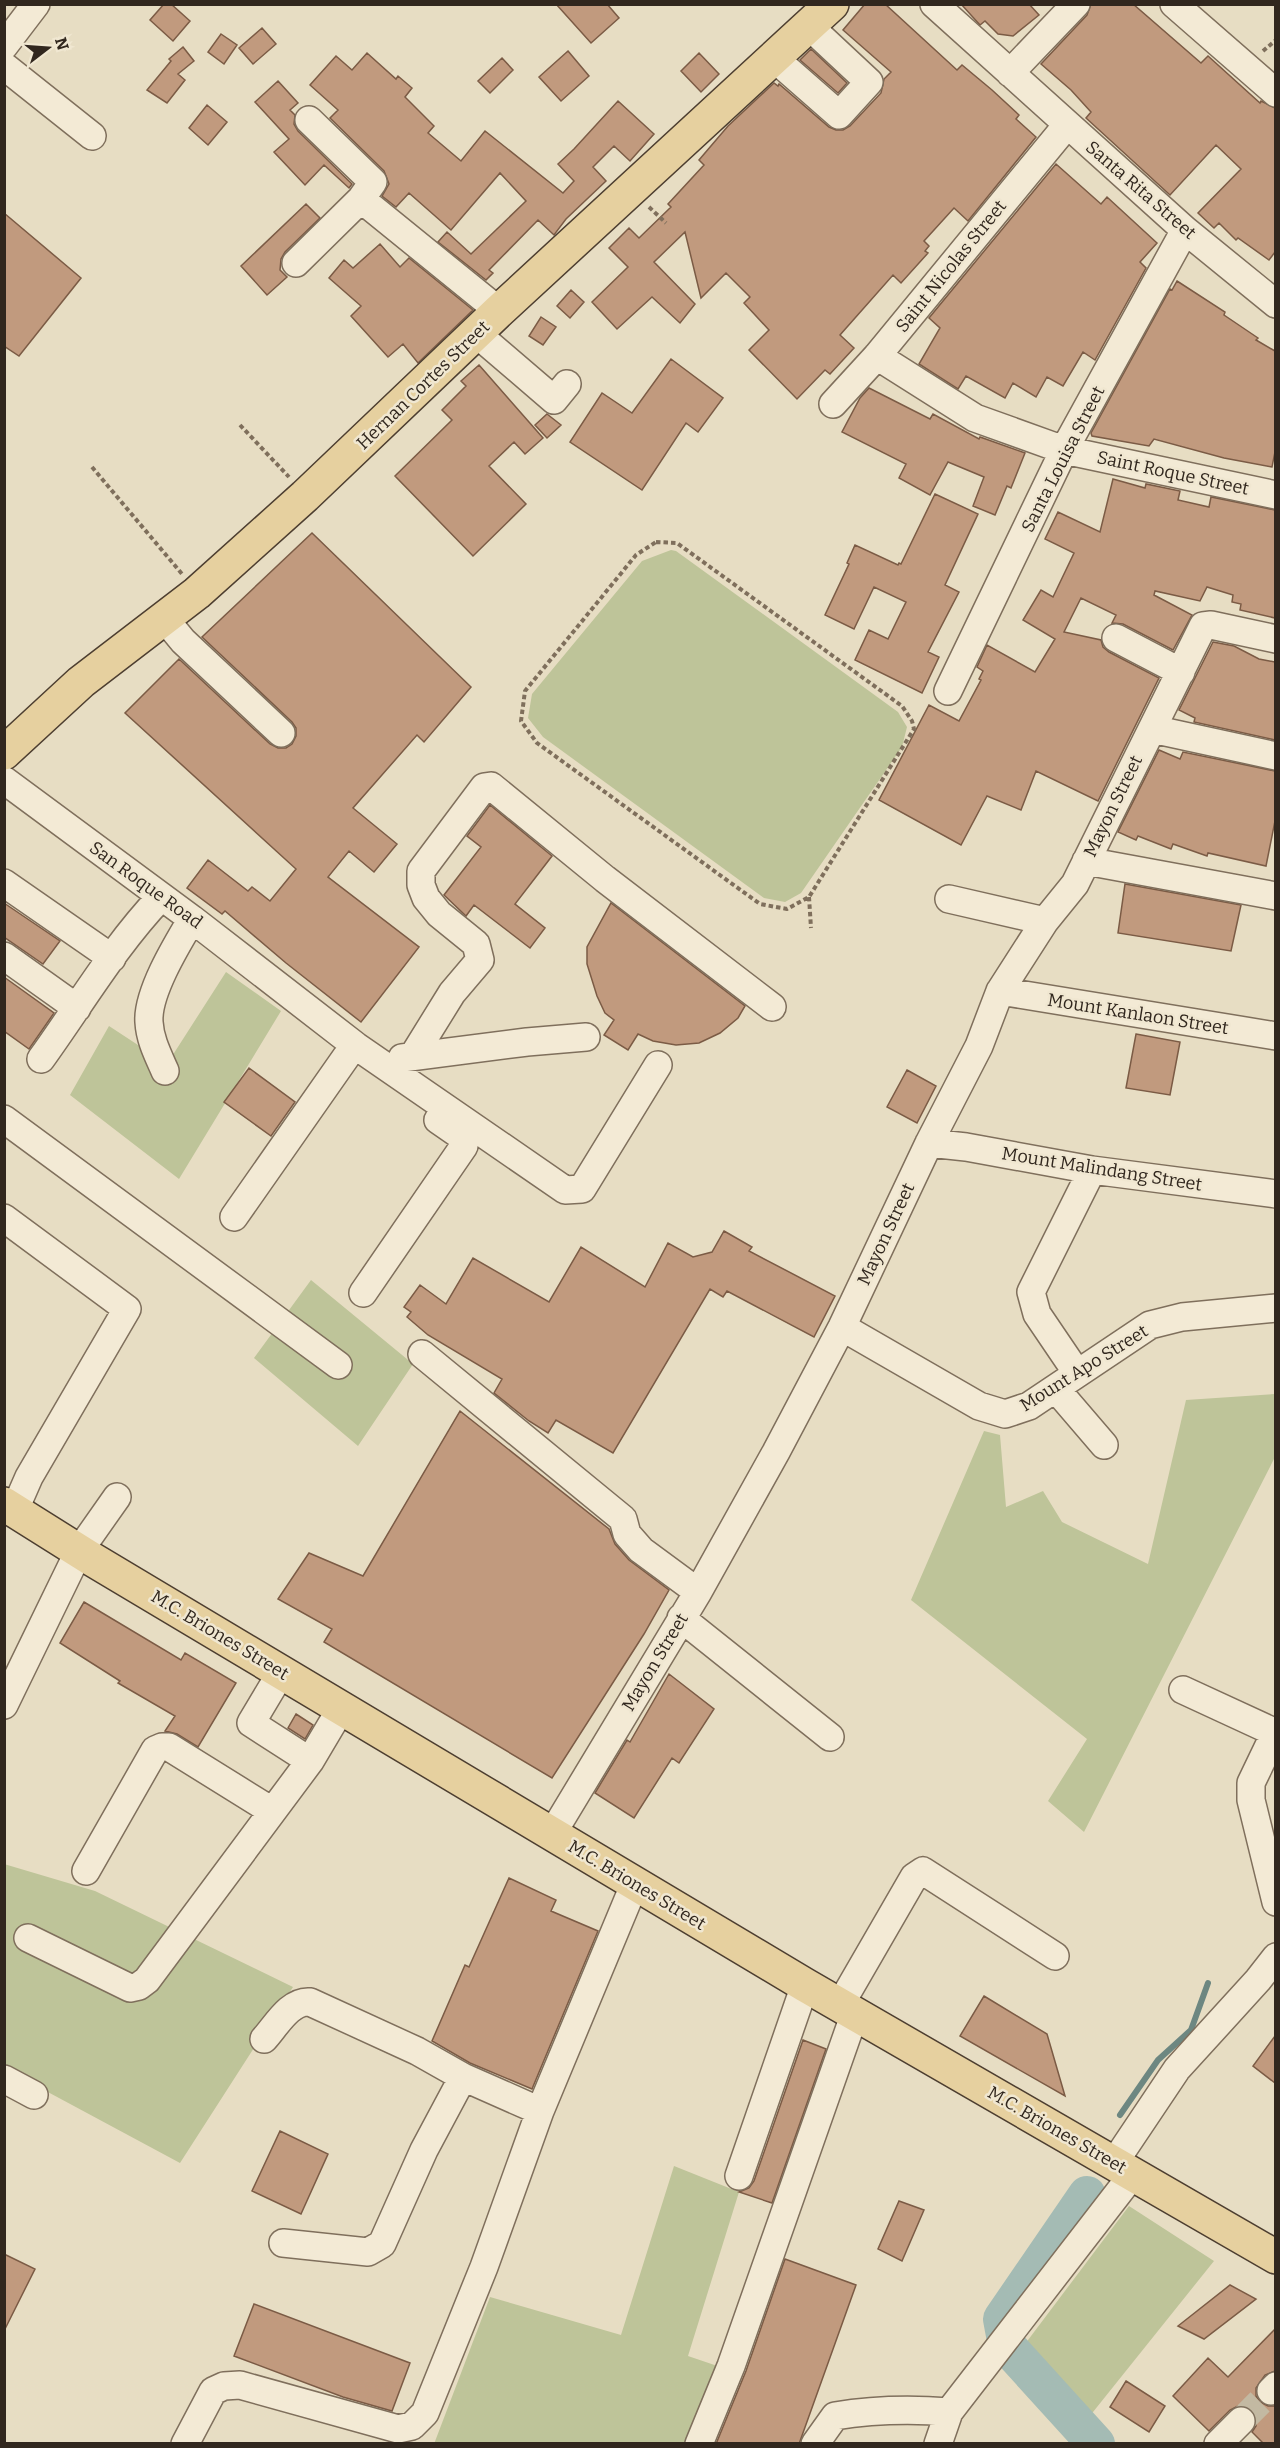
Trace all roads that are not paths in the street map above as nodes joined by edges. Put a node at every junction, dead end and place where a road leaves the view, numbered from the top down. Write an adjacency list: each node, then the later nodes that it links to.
1 (36, 4): 7 (street)
2 (832, 4): 6 (main road, Hernan Cortes Street)
3 (934, 4): 10 (street, Santa Rita Street)
4 (1076, 4): 10 (street)
5 (1174, 4): 11 (street)
6 (809, 26): 8 (main road, Hernan Cortes Street); 8 (street)
7 (4, 46)
8 (774, 58): 19 (main road, Hernan Cortes Street)
9 (4, 66): 14 (street)
10 (1010, 73): 13 (street, Santa Rita Street)
11 (1275, 93)
12 (309, 120): 15 (street)
13 (1067, 125): 16 (street, Santa Rita Street); 20 (street, Saint Nicolas Street)
14 (93, 136)
15 (361, 199): 17 (street); 19 (street)
16 (1185, 230): 18 (street, Santa Rita Street); 23 (street, Santa Louisa Street)
17 (296, 263)
18 (1275, 304)
19 (488, 323): 21 (street); 25 (main road, Hernan Cortes Street)
20 (877, 356): 22 (street, Saint Nicolas Street); 23 (street, Saint Roque Street)
21 (567, 384)
22 (833, 404)
23 (1064, 450): 24 (street, Saint Roque Street); 29 (street, Santa Louisa Street)
24 (1275, 495)
25 (164, 618): 31 (street); 32 (main road, Hernan Cortes Street)
26 (1116, 638): 28 (street)
27 (1275, 639): 28 (street, Mayon Street)
28 (1181, 672): 30 (street, Mayon Street)
29 (948, 692)
30 (1152, 729): 33 (street); 35 (street, Mayon Street)
31 (281, 733)
32 (4, 753)
33 (1275, 756)
34 (4, 780): 38 (street, San Roque Road)
35 (1086, 861): 37 (street); 40 (street, Mayon Street)
36 (4, 883): 43 (street)
37 (1275, 896)
38 (161, 897): 41 (street, San Roque Road); 43 (street)
39 (949, 898): 40 (street)
40 (1045, 921): 44 (street, Mayon Street)
41 (188, 925): 50 (street); 52 (street, San Roque Road); 54 (street)
42 (4, 956): 46 (street)
43 (112, 958): 46 (street)
44 (1000, 991): 47 (street, Mount Kanlaon Street); 56 (street, Mayon Street)
45 (772, 1007): 49 (street)
46 (77, 1008): 51 (street)
47 (1275, 1036)
48 (586, 1037): 49 (street)
49 (413, 1056): 52 (street)
50 (346, 1057): 59 (street); 61 (street)
51 (41, 1059)
52 (379, 1062): 53 (street, San Roque Road)
53 (658, 1065)
54 (165, 1071)
55 (4, 1119): 65 (street)
56 (929, 1143): 57 (street, Mount Malindang Street); 63 (street, Mayon Street)
57 (1092, 1170): 58 (street, Mount Malindang Street); 66 (street)
58 (1275, 1194)
59 (234, 1216)
60 (4, 1218): 69 (street)
61 (363, 1293)
62 (1275, 1308): 66 (street, Mount Apo Street)
63 (842, 1327): 66 (street, Mount Apo Street); 71 (street, Mayon Street)
64 (422, 1354): 71 (street)
65 (338, 1365)
66 (1066, 1381): 67 (street)
67 (1104, 1445)
68 (117, 1497): 70 (street)
69 (10, 1507): 70 (main road, M.C. Briones Street)
70 (79, 1551): 73 (main road, M.C. Briones Street); 75 (street)
71 (698, 1592): 72 (street, Mayon Street)
72 (681, 1618): 77 (street); 80 (street, Mayon Street)
73 (282, 1671): 76 (main road, M.C. Briones Street); 78 (street)
74 (1183, 1690): 83 (street)
75 (4, 1706)
76 (342, 1707): 78 (street); 80 (main road, M.C. Briones Street)
77 (830, 1737)
78 (310, 1761): 79 (street)
79 (272, 1811): 81 (street); 84 (street)
80 (552, 1834): 82 (main road, M.C. Briones Street)
81 (86, 1871)
82 (635, 1883): 87 (main road, M.C. Briones Street); 93 (street)
83 (1275, 1902)
84 (28, 1938)
85 (1055, 1956): 88 (street)
86 (1275, 1957): 94 (street)
87 (805, 1985): 88 (main road, M.C. Briones Street); 95 (street)
88 (847, 2009): 94 (main road, M.C. Briones Street); 101 (street)
89 (264, 2039): 90 (street)
90 (463, 2077): 93 (street); 96 (street)
91 (4, 2079): 92 (street)
92 (34, 2095)
93 (540, 2111): 100 (street)
94 (1124, 2168): 97 (main road, M.C. Briones Street); 98 (street)
95 (739, 2176)
96 (283, 2243)
97 (1275, 2257)
98 (949, 2412): 102 (street); 103 (street)
99 (1241, 2421): 104 (street)
100 (185, 2444)
101 (699, 2444)
102 (815, 2444)
103 (938, 2444)
104 (1218, 2444)

